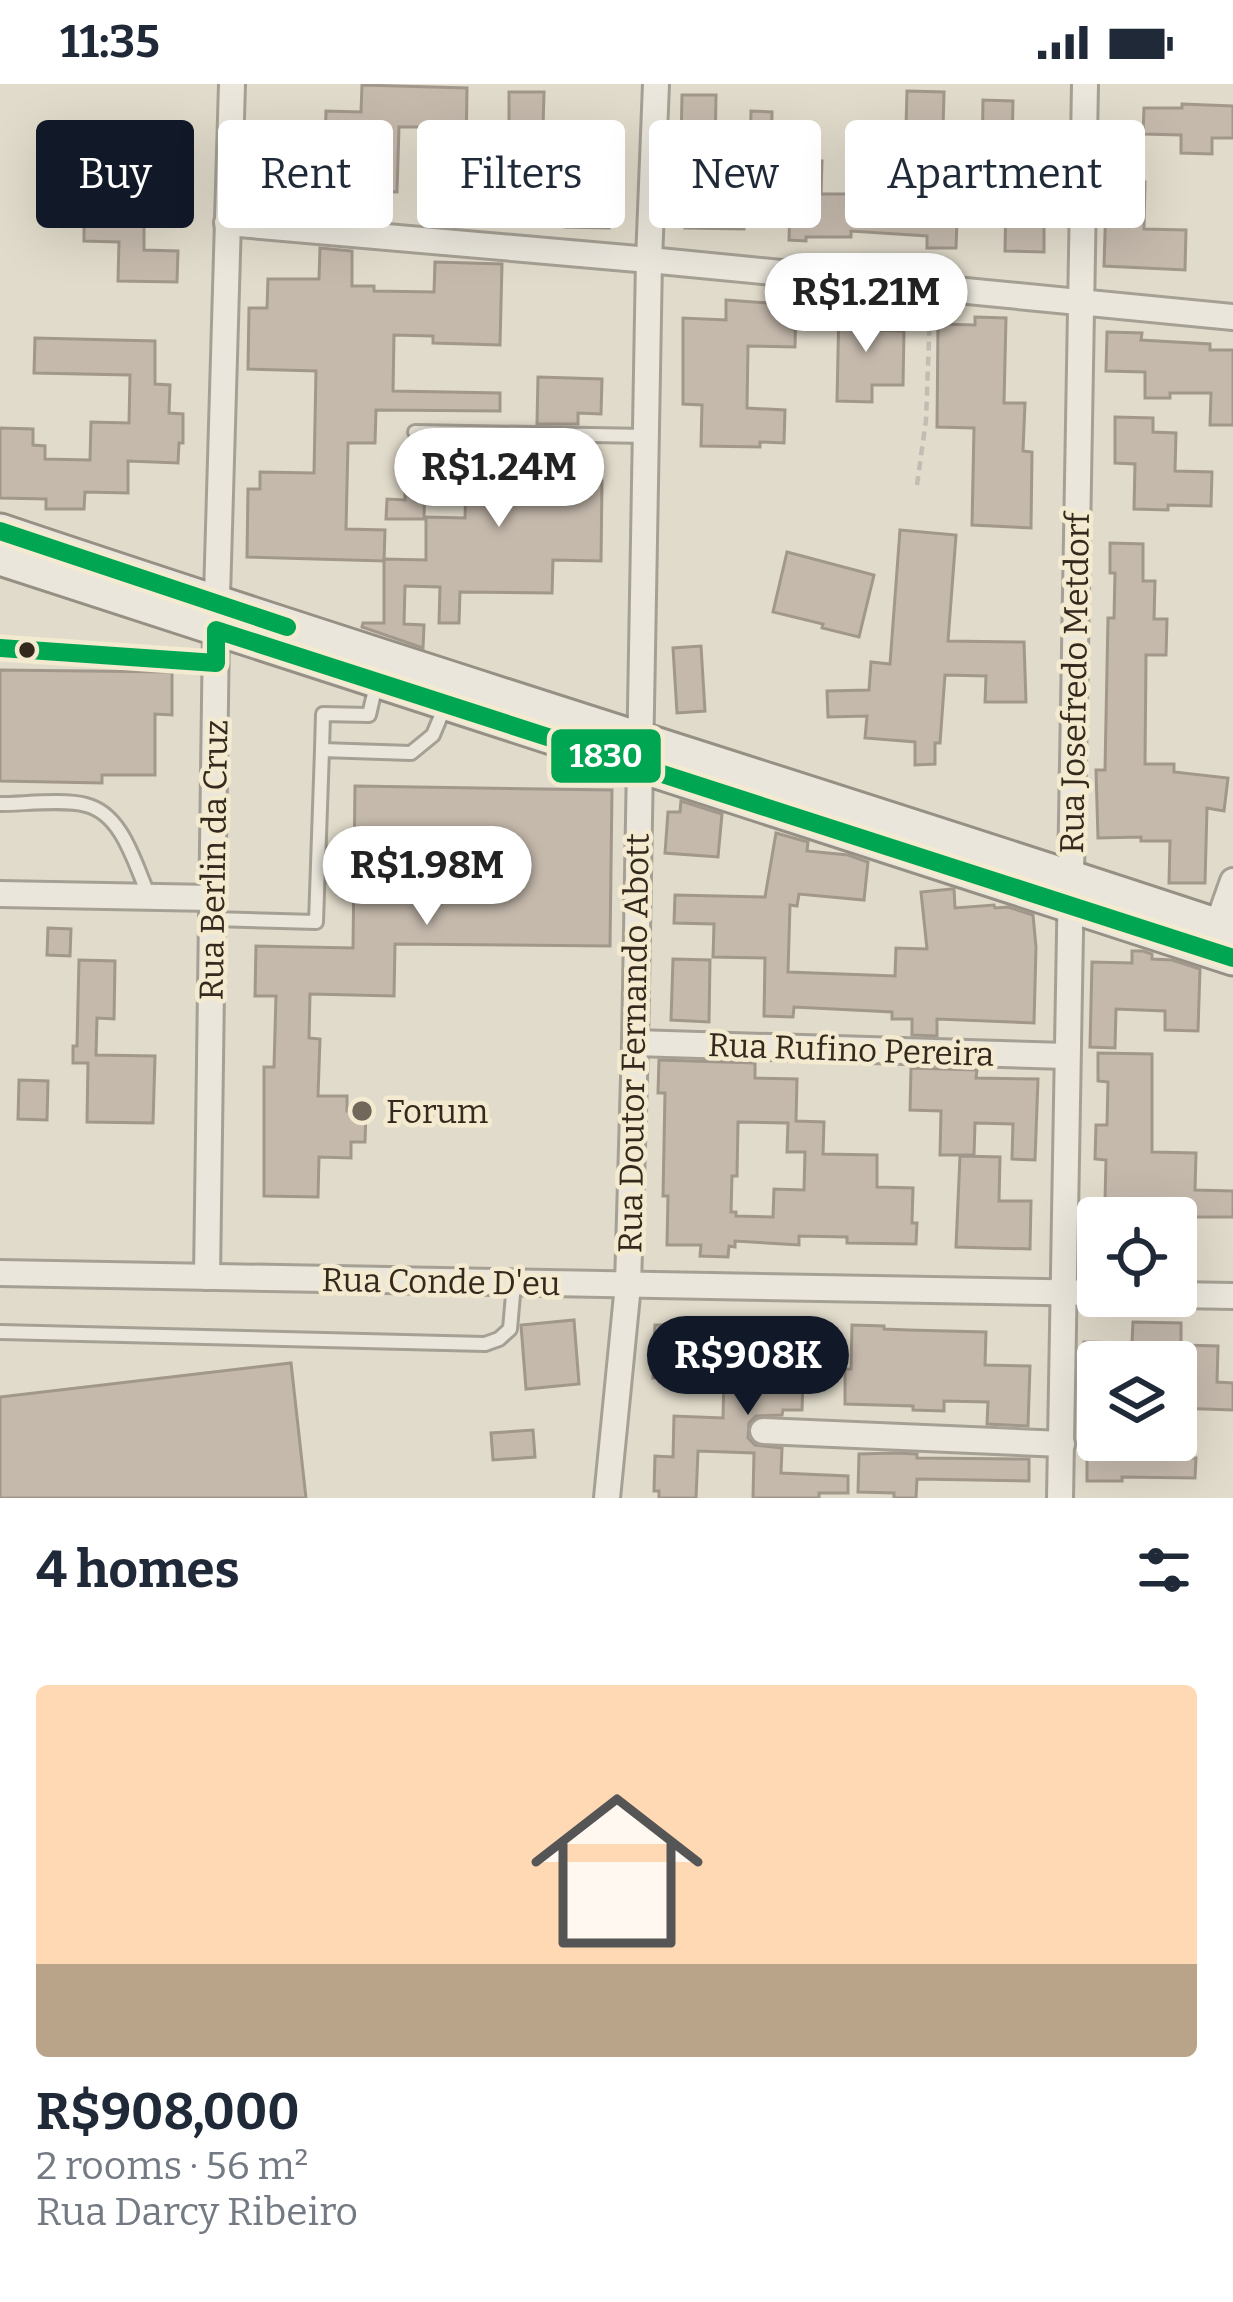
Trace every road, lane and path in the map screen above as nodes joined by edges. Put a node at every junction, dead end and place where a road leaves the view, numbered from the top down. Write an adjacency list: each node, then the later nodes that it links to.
1 (232, 84): 4 (street, Rua Berlin da Cruz)
2 (656, 84): 7 (street, Rua Doutor Fernando Abott)
3 (1084, 84): 9 (street, Rua Josefredo Metdorf)
4 (231, 120)
5 (227, 228): 16 (street, Rua Berlin da Cruz)
6 (284, 228): 7 (street)
7 (650, 260): 8 (street); 12 (street, Rua Doutor Fernando Abott)
8 (931, 288): 9 (street); 13 (path)
9 (1081, 303): 10 (street); 24 (street, Rua Josefredo Metdorf)
10 (1233, 317)
11 (415, 432): 12 (lane)
12 (646, 436): 21 (street, Rua Doutor Fernando Abott)
13 (917, 485)
14 (0, 531): 15 (main road)
15 (18, 555): 16 (main road)
16 (216, 632): 17 (lane); 18 (main road); 27 (street, Rua Berlin da Cruz)
17 (0, 648)
18 (381, 669): 19 (main road); 20 (lane)
19 (450, 692): 20 (lane); 21 (main road)
20 (322, 751): 27 (lane)
21 (639, 752): 24 (main road); 30 (street, Rua Doutor Fernando Abott)
22 (0, 804): 26 (lane)
23 (1233, 881): 28 (street)
24 (1071, 890): 28 (main road); 29 (main road); 31 (street, Rua Josefredo Metdorf)
25 (0, 894): 26 (street)
26 (149, 897): 27 (street)
27 (212, 908): 33 (street, Rua Berlin da Cruz)
28 (1225, 928)
29 (1233, 958)
30 (635, 1043): 31 (street, Rua Rufino Pereira); 35 (street, Rua Doutor Fernando Abott)
31 (1067, 1056): 36 (street, Rua Josefredo Metdorf)
32 (0, 1273): 33 (street, Rua Conde D'eu)
33 (207, 1277): 34 (street, Rua Conde D'eu)
34 (514, 1282): 35 (street, Rua Conde D'eu); 40 (lane)
35 (628, 1285): 36 (street, Rua Conde D'eu); 43 (street, Rua Doutor Fernando Abott)
36 (1064, 1292): 37 (street, Rua Conde D'eu); 42 (street, Rua Josefredo Metdorf)
37 (1077, 1292)
38 (1197, 1295): 39 (street)
39 (1233, 1296)
40 (0, 1333)
41 (764, 1431): 42 (street)
42 (1062, 1444): 44 (street, Rua Josefredo Metdorf)
43 (607, 1498)
44 (1060, 1498)

